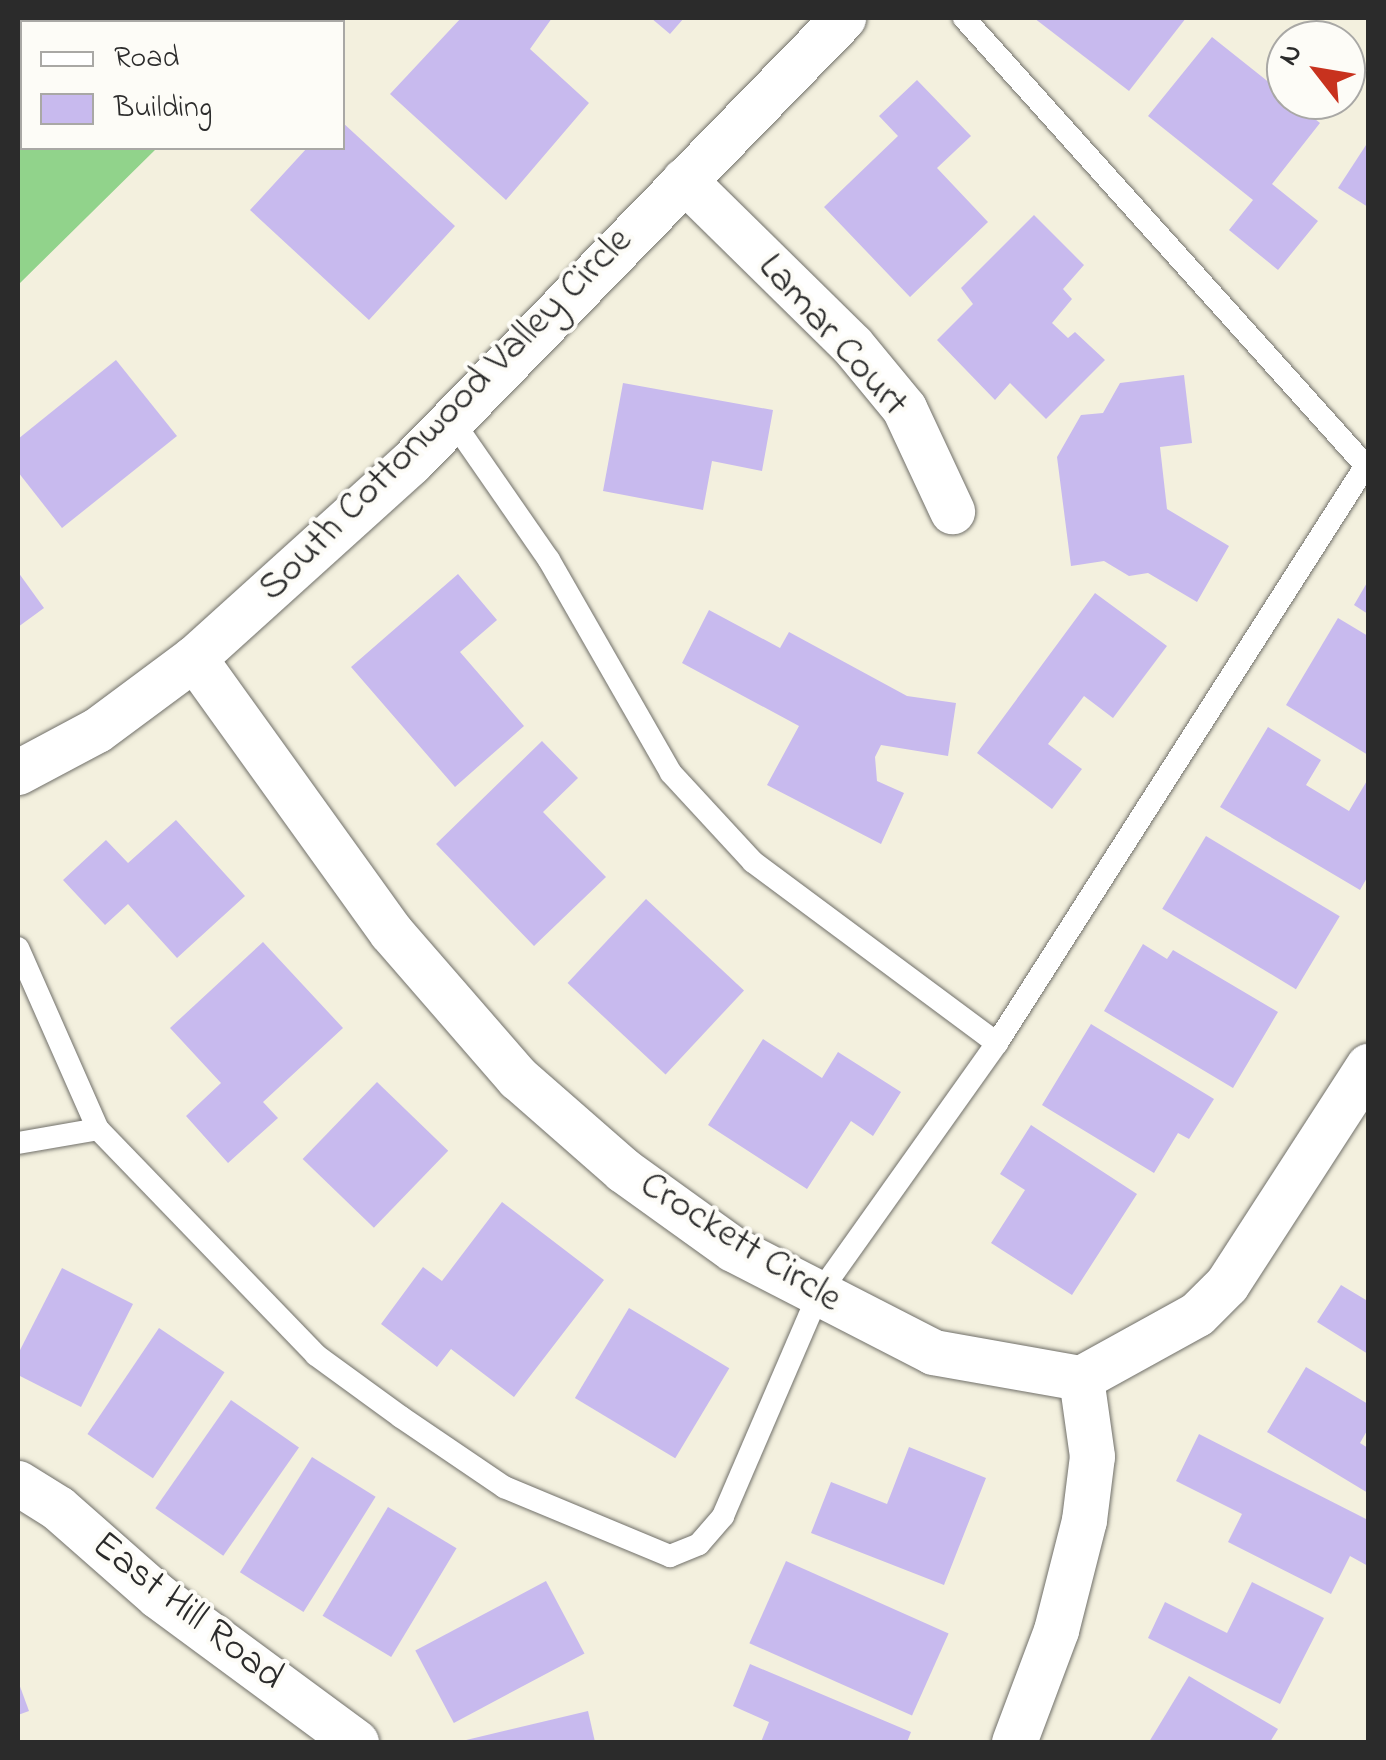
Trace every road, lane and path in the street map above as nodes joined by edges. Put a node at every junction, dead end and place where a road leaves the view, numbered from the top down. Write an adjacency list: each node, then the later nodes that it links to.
1 (843, 18): 3 (street, South Cottonwood Valley Circle)
2 (964, 18): 5 (lane)
3 (684, 180): 4 (street, South Cottonwood Valley Circle); 6 (street, Lamar Court)
4 (452, 420): 7 (street, South Cottonwood Valley Circle); 10 (lane)
5 (1367, 464): 10 (lane)
6 (952, 511)
7 (194, 658): 8 (street, South Cottonwood Valley Circle); 14 (street, Crockett Circle)
8 (18, 772)
9 (18, 948): 12 (lane)
10 (997, 1043): 14 (lane)
11 (1368, 1066): 15 (street)
12 (98, 1128): 13 (lane); 14 (lane)
13 (18, 1143)
14 (818, 1295): 15 (street, Crockett Circle)
15 (1082, 1378): 18 (street)
16 (18, 1483): 17 (street, East Hill Road)
17 (356, 1742)
18 (1014, 1742)

